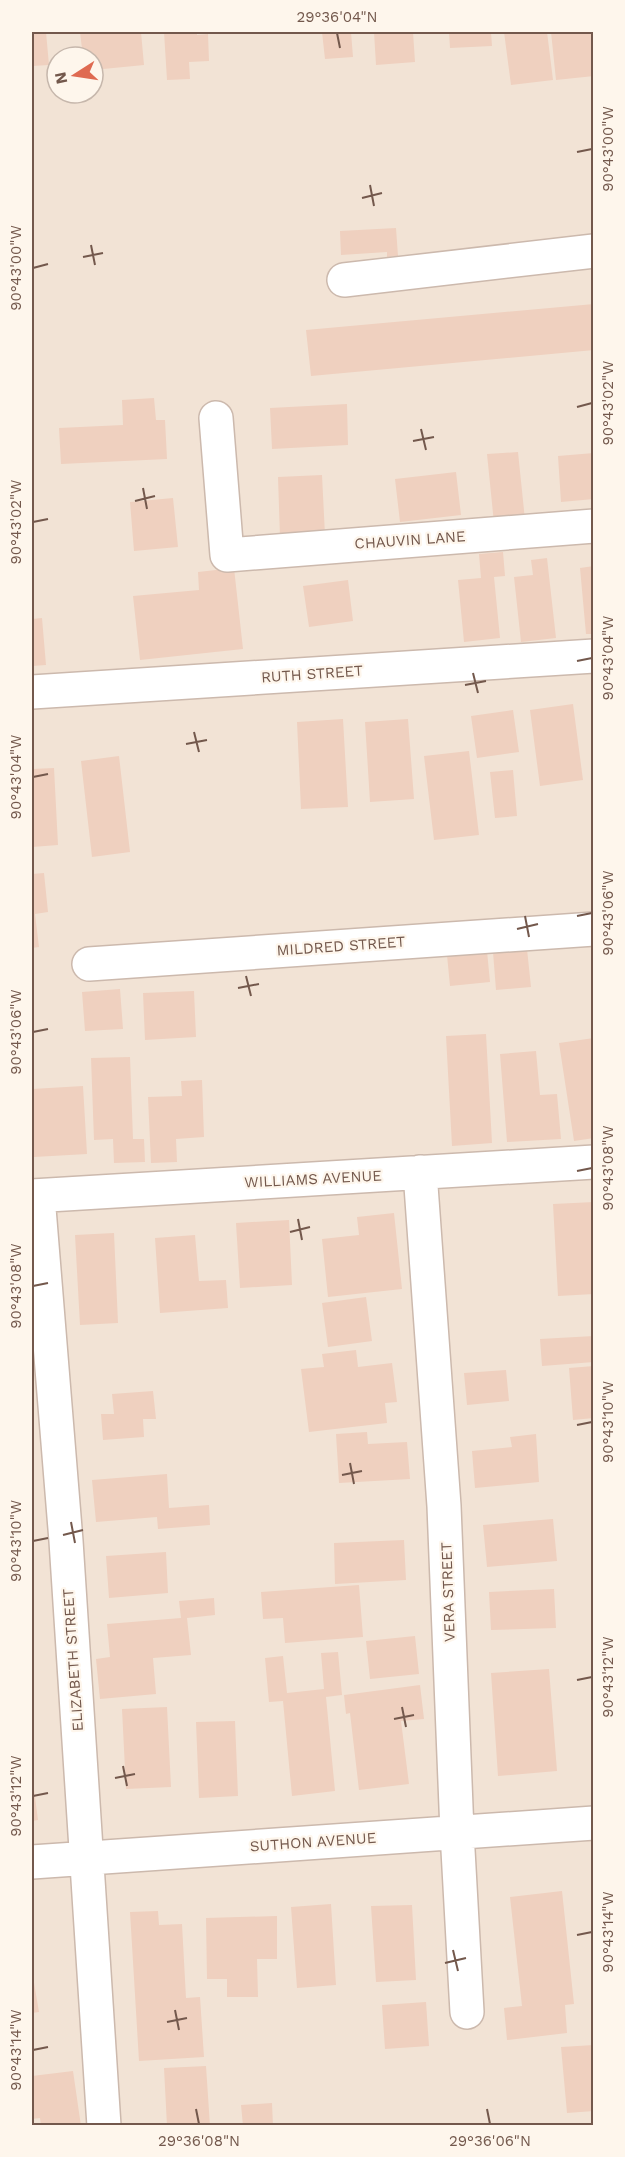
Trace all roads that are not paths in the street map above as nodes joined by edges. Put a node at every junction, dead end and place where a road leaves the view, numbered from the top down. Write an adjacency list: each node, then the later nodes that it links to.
1 (594, 251): 2 (street)
2 (344, 280)
3 (216, 418): 4 (street, CHAUVIN LANE)
4 (594, 526)
5 (594, 656): 6 (street, RUTH STREET)
6 (32, 692)
7 (594, 929): 8 (street, MILDRED STREET)
8 (89, 964)
9 (594, 1162): 10 (street, WILLIAMS AVENUE)
10 (420, 1173): 11 (street, WILLIAMS AVENUE); 13 (street, VERA STREET)
11 (35, 1196): 14 (street, ELIZABETH STREET)
12 (594, 1822): 13 (street, SUTHON AVENUE)
13 (457, 1832): 14 (street, SUTHON AVENUE); 16 (street, VERA STREET)
14 (86, 1858): 15 (street, SUTHON AVENUE); 17 (street, ELIZABETH STREET)
15 (32, 1862)
16 (467, 2012)
17 (104, 2126)

